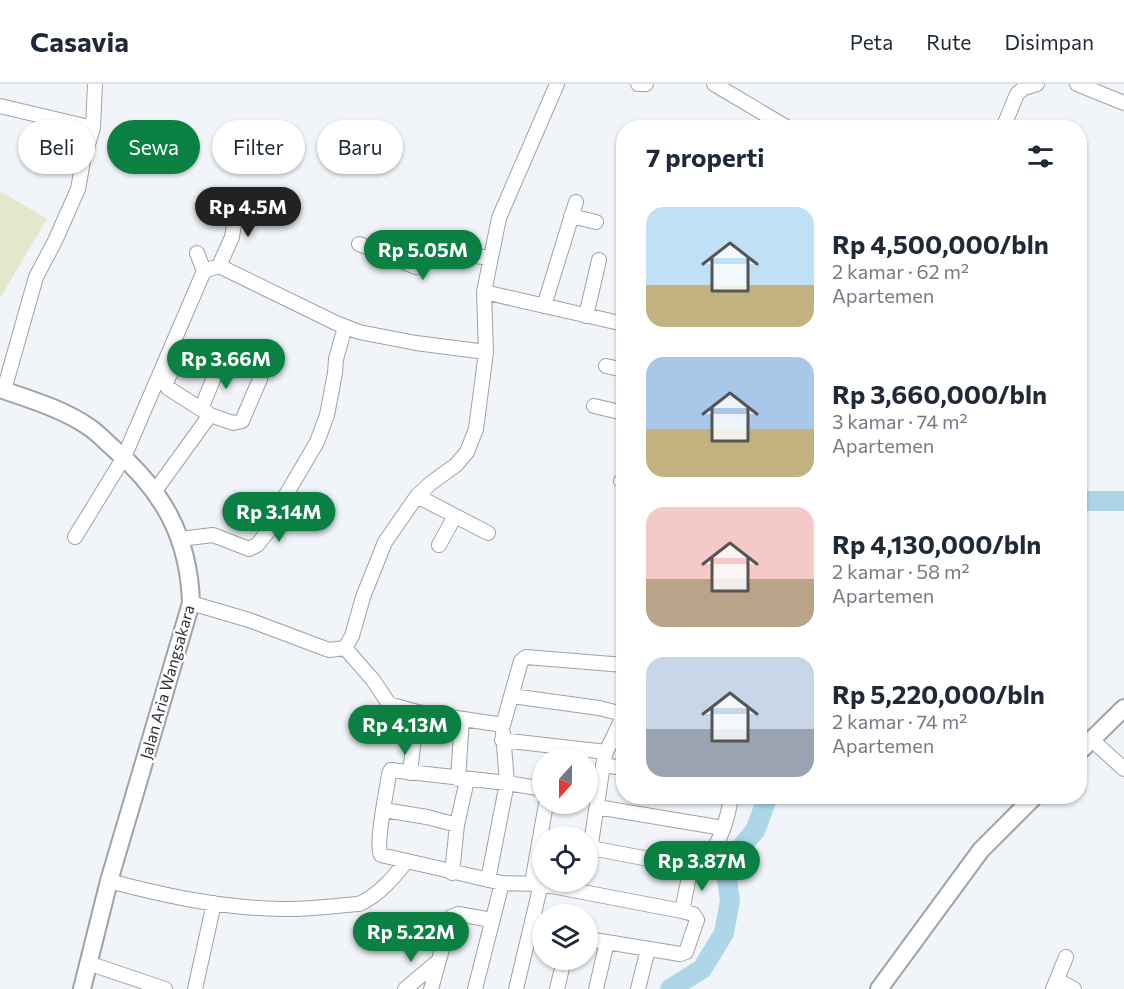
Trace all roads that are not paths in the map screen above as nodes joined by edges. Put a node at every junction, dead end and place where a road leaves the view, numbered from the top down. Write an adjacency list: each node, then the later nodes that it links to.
1 (95, 84): 11 (street)
2 (557, 84): 21 (street)
3 (638, 84): 4 (street)
4 (646, 84)
5 (1037, 84): 13 (street)
6 (1077, 84): 8 (street)
7 (721, 86): 12 (street)
8 (1124, 103)
9 (0, 106): 10 (street)
10 (59, 120)
11 (93, 120)
12 (775, 120)
13 (1006, 120)
14 (81, 174): 36 (street)
15 (238, 200): 23 (street)
16 (576, 202): 17 (street)
17 (571, 216): 18 (street); 26 (street)
18 (596, 222)
19 (359, 244): 21 (street)
20 (197, 253): 24 (street)
21 (491, 258): 25 (street)
22 (599, 260): 27 (street)
23 (219, 266): 24 (street); 29 (street)
24 (204, 271): 40 (street)
25 (484, 292): 26 (street); 31 (street)
26 (544, 306): 27 (street)
27 (586, 315): 28 (street)
28 (616, 322)
29 (345, 327): 31 (street); 46 (street)
30 (185, 349): 39 (street)
31 (486, 352): 42 (street)
32 (222, 358): 39 (street)
33 (606, 366): 34 (street)
34 (616, 368)
35 (260, 379): 39 (street)
36 (2, 390): 40 (street, Jalan Aria Wangsakara)
37 (594, 406): 38 (street)
38 (616, 411)
39 (205, 412): 41 (street)
40 (124, 457): 41 (street, Jalan Aria Wangsakara); 45 (street)
41 (155, 491): 46 (street, Jalan Aria Wangsakara)
42 (417, 496): 43 (street); 49 (street)
43 (455, 516): 44 (street); 47 (street)
44 (488, 532)
45 (75, 537)
46 (180, 539): 48 (street, Jalan Aria Wangsakara)
47 (439, 545)
48 (191, 603): 49 (street); 79 (street, Jalan Aria Wangsakara)
49 (345, 648): 53 (street)
50 (616, 663): 51 (street)
51 (512, 696): 54 (street); 56 (street)
52 (1124, 708): 59 (street)
53 (417, 712): 55 (street); 64 (street)
54 (616, 715)
55 (462, 719): 56 (street); 65 (street)
56 (503, 725): 58 (street)
57 (616, 732): 61 (street)
58 (502, 740): 61 (street); 66 (street)
59 (1087, 744)
60 (1087, 746): 63 (street)
61 (605, 759): 62 (street); 68 (street)
62 (616, 764)
63 (1124, 769)
64 (411, 773): 65 (street); 72 (street)
65 (462, 779): 66 (street); 73 (street)
66 (507, 783): 67 (street); 80 (street)
67 (532, 787)
68 (598, 788)
69 (598, 802): 74 (street)
70 (730, 804): 74 (street)
71 (1027, 804): 105 (street)
72 (384, 810): 73 (street); 76 (street)
73 (457, 825): 78 (street)
74 (723, 828): 77 (street)
75 (598, 849): 77 (street)
76 (406, 862): 78 (street); 83 (street)
77 (691, 867): 84 (street)
78 (452, 873): 80 (street)
79 (109, 881): 83 (street); 92 (street, Jalan Aria Wangsakara)
80 (495, 881): 81 (street); 85 (street)
81 (532, 883)
82 (598, 891): 84 (street)
83 (214, 903): 97 (street)
84 (682, 911): 89 (street)
85 (492, 920): 91 (street); 100 (street)
86 (598, 941): 87 (street)
87 (607, 942): 89 (street); 103 (street)
88 (532, 943): 101 (street)
89 (648, 950): 104 (street)
90 (1066, 957): 94 (street)
91 (437, 962): 98 (street); 99 (street)
92 (88, 963): 95 (street, Jalan Aria Wangsakara); 96 (street)
93 (562, 970): 102 (street)
94 (1055, 984): 106 (street)
95 (82, 989)
96 (165, 989)
97 (195, 989)
98 (405, 989)
99 (431, 989)
100 (475, 989)
101 (516, 989)
102 (557, 989)
103 (596, 989)
104 (638, 989)
105 (879, 989)
106 (1074, 989)

